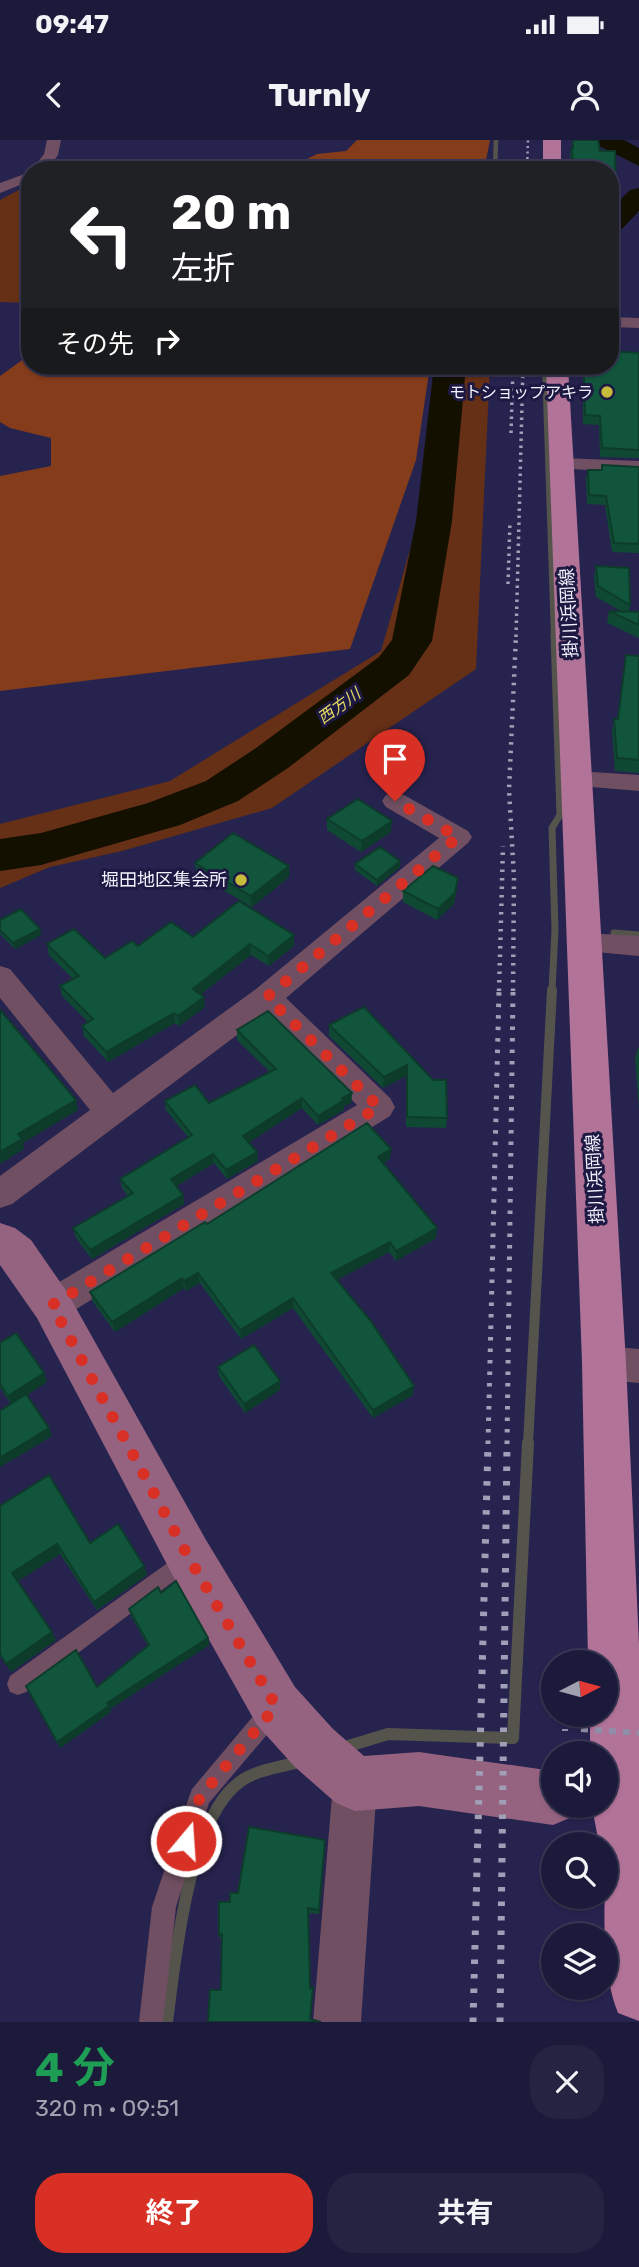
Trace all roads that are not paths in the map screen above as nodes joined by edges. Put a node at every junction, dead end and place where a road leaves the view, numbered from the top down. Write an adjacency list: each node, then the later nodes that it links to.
1 (54, 140): 3 (street)
2 (552, 140): 4 (main road)
3 (46, 161)
4 (552, 161)
5 (21, 180): 6 (street)
6 (0, 188)
7 (619, 322): 8 (street)
8 (639, 323)
9 (557, 375): 10 (main road, 掛川浜岡線)
10 (562, 464): 11 (street); 12 (main road, 掛川浜岡線)
11 (639, 467)
12 (577, 779): 13 (street); 15 (main road, 掛川浜岡線)
13 (639, 783)
14 (395, 801): 18 (street)
15 (584, 943): 16 (street); 23 (main road, 掛川浜岡線)
16 (639, 946)
17 (0, 977): 19 (street)
18 (267, 997): 19 (street); 22 (street)
19 (110, 1112): 20 (street)
20 (0, 1194)
21 (0, 1241): 22 (street)
22 (52, 1305): 24 (street)
23 (621, 1364): 29 (main road, 掛川浜岡線)
24 (189, 1558): 25 (lane); 26 (street)
25 (18, 1684)
26 (276, 1706): 27 (street); 31 (lane)
27 (355, 1784): 28 (street); 32 (street)
28 (541, 1796)
29 (623, 1831): 30 (main road, 掛川浜岡線)
30 (639, 1992)
31 (152, 2022)
32 (337, 2022)

